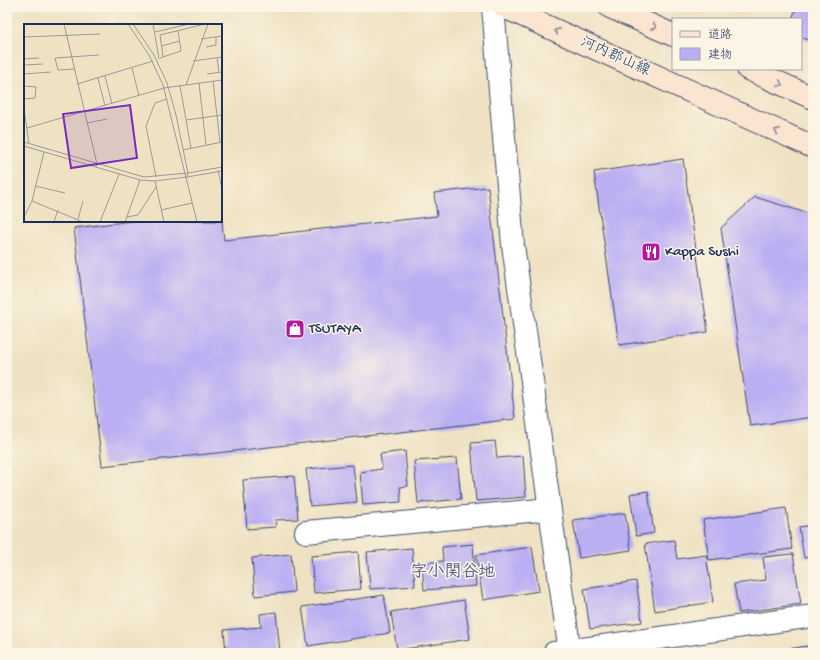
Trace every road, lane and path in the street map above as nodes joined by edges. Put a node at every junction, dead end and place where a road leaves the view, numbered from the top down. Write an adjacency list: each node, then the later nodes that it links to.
1 (493, 7): 8 (street)
2 (504, 7): 7 (main road, 河内郡山線, one-way to 2)
3 (610, 7): 4 (main road, one-way to 4)
4 (672, 35)
5 (750, 70): 6 (main road, one-way to 6)
6 (813, 98)
7 (813, 147)
8 (550, 509): 9 (street); 11 (street)
9 (306, 532)
10 (813, 616): 11 (street)
11 (565, 652)

